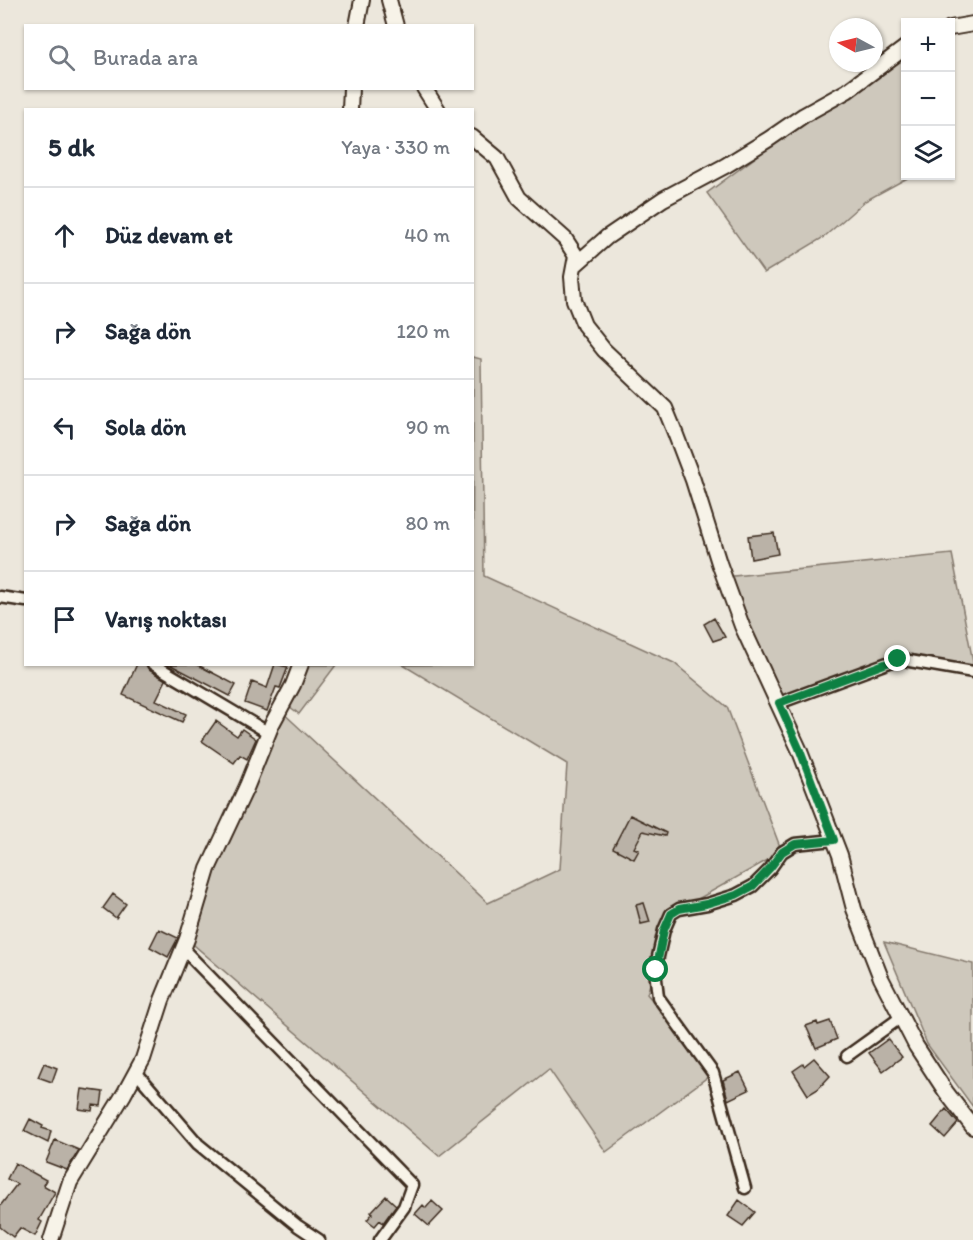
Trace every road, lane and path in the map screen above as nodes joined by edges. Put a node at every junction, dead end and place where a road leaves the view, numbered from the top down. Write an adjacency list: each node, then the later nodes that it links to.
1 (363, 0): 3 (street)
2 (389, 0): 4 (street)
3 (357, 24)
4 (395, 24)
5 (973, 24): 6 (street)
6 (955, 27)
7 (901, 51): 13 (street)
8 (351, 90): 10 (street)
9 (425, 90): 11 (street)
10 (350, 108)
11 (437, 108)
12 (474, 139): 13 (street)
13 (574, 266): 19 (street)
14 (0, 597): 15 (street)
15 (24, 601)
16 (156, 666): 20 (street)
17 (300, 666): 20 (street)
18 (973, 672): 19 (street)
19 (779, 703): 21 (street)
20 (269, 733): 22 (street)
21 (834, 840): 23 (street); 27 (street)
22 (183, 949): 25 (street); 30 (street)
23 (900, 1018): 24 (street); 26 (street)
24 (847, 1056)
25 (136, 1072): 28 (street); 29 (street)
26 (973, 1127)
27 (745, 1188)
28 (51, 1240)
29 (319, 1240)
30 (380, 1240)

